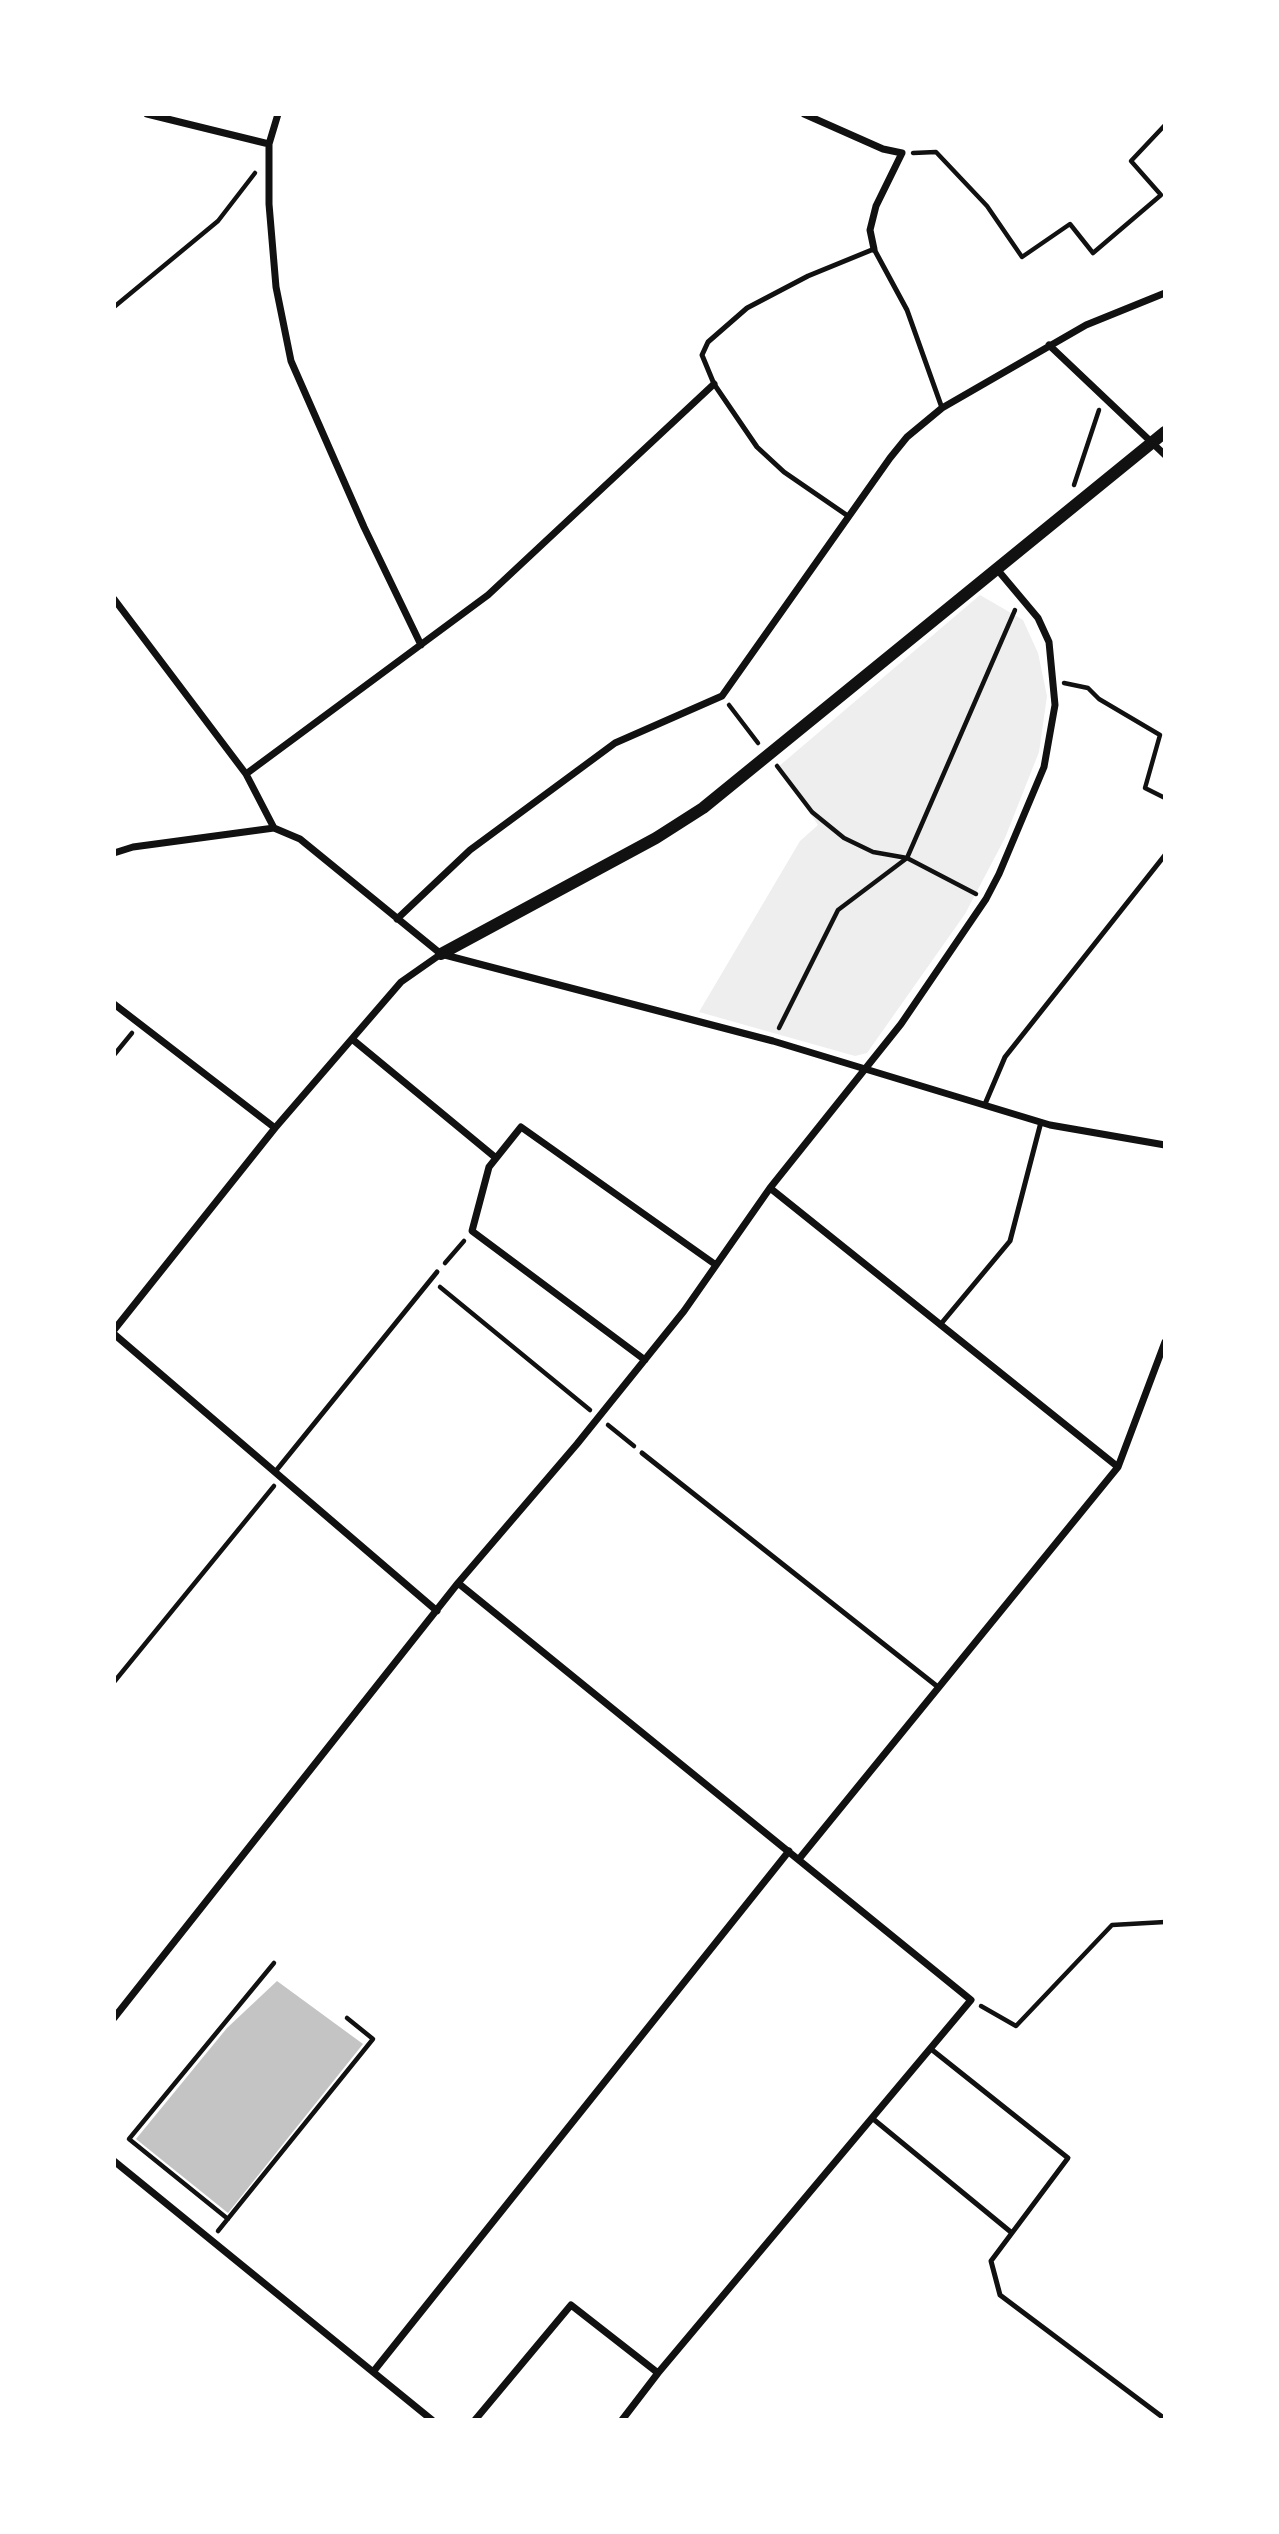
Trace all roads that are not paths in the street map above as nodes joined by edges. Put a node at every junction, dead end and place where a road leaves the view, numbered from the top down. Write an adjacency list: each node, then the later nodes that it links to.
1 (147, 114): 4 (street)
2 (278, 114): 4 (street)
3 (804, 114): 5 (street)
4 (269, 144): 16 (street)
5 (874, 249): 8 (lane); 9 (lane)
6 (1165, 293): 7 (street)
7 (1049, 345): 9 (street); 11 (street)
8 (714, 384): 13 (lane); 16 (street)
9 (942, 408): 13 (street)
10 (1165, 432): 11 (street)
11 (1152, 442): 12 (street); 14 (street)
12 (1165, 455)
13 (848, 516): 21 (street)
14 (996, 568): 22 (street); 25 (street)
15 (114, 599): 17 (street)
16 (421, 645): 17 (street)
17 (246, 774): 18 (street)
18 (274, 828): 19 (street); 21 (street)
19 (114, 853)
20 (1165, 855): 26 (lane)
21 (397, 919): 22 (street)
22 (442, 954): 24 (street); 25 (street)
23 (114, 1004): 28 (street)
24 (352, 1039): 28 (street); 30 (street)
25 (866, 1070): 26 (street); 31 (street)
26 (985, 1104): 27 (street)
27 (1041, 1122): 29 (street); 34 (lane)
28 (275, 1128): 35 (street)
29 (1165, 1145)
30 (496, 1158): 32 (street); 37 (street)
31 (770, 1188): 32 (street); 34 (street)
32 (716, 1265): 37 (street)
33 (437, 1272): 40 (lane)
34 (940, 1325): 39 (street)
35 (114, 1332): 40 (street)
36 (1165, 1342): 39 (street)
37 (645, 1360): 41 (street)
38 (642, 1453): 43 (lane)
39 (1118, 1467): 43 (street)
40 (278, 1474): 42 (street)
41 (458, 1583): 42 (street); 44 (street)
42 (438, 1611): 46 (street)
43 (938, 1687): 45 (street)
44 (789, 1851): 45 (street); 51 (street)
45 (799, 1859): 47 (street)
46 (114, 2018)
47 (931, 2049): 48 (street); 50 (lane)
48 (872, 2118): 50 (lane); 52 (street)
49 (114, 2161): 51 (street)
50 (1012, 2233): 53 (lane)
51 (373, 2372): 54 (street)
52 (658, 2373): 55 (street); 56 (street)
53 (1165, 2419)
54 (430, 2420)
55 (475, 2420)
56 (622, 2420)

